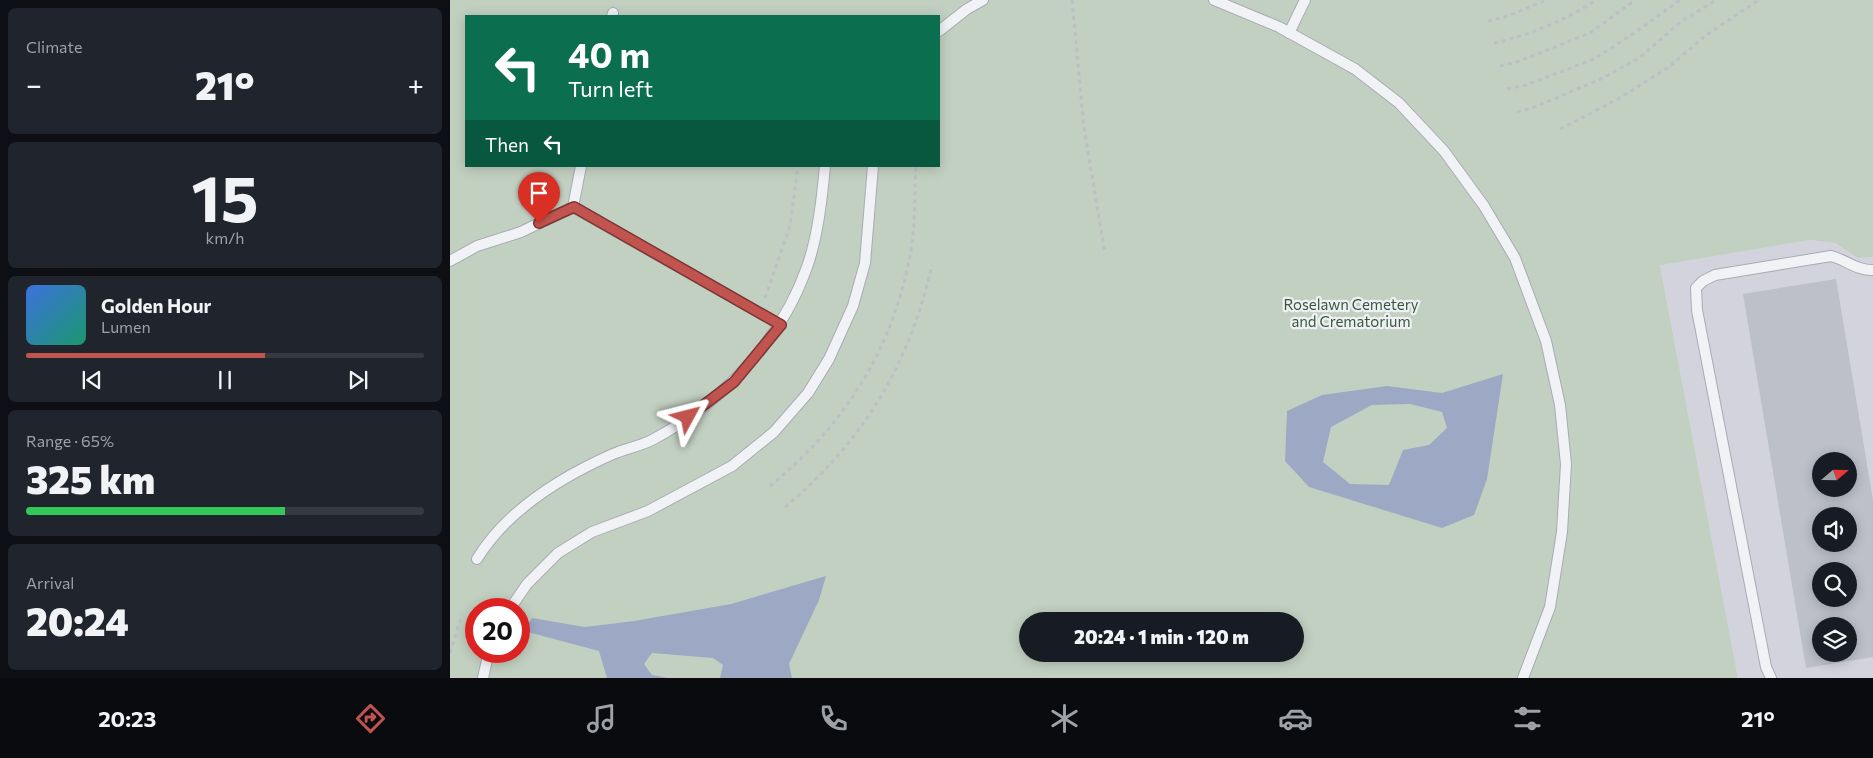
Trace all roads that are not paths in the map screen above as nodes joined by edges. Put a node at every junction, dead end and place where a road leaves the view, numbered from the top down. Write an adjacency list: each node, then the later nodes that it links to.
1 (983, 0): 4 (lane)
2 (1214, 0): 5 (lane)
3 (1306, 0): 5 (lane)
4 (940, 30)
5 (1289, 33): 17 (lane)
6 (581, 167): 9 (lane)
7 (825, 167): 12 (lane)
8 (873, 167): 14 (lane)
9 (574, 207): 10 (lane); 12 (lane)
10 (450, 261)
11 (1873, 270): 18 (lane)
12 (781, 325): 13 (lane)
13 (477, 559)
14 (517, 598)
15 (486, 663): 16 (lane)
16 (483, 678)
17 (1523, 678)
18 (1771, 678)

